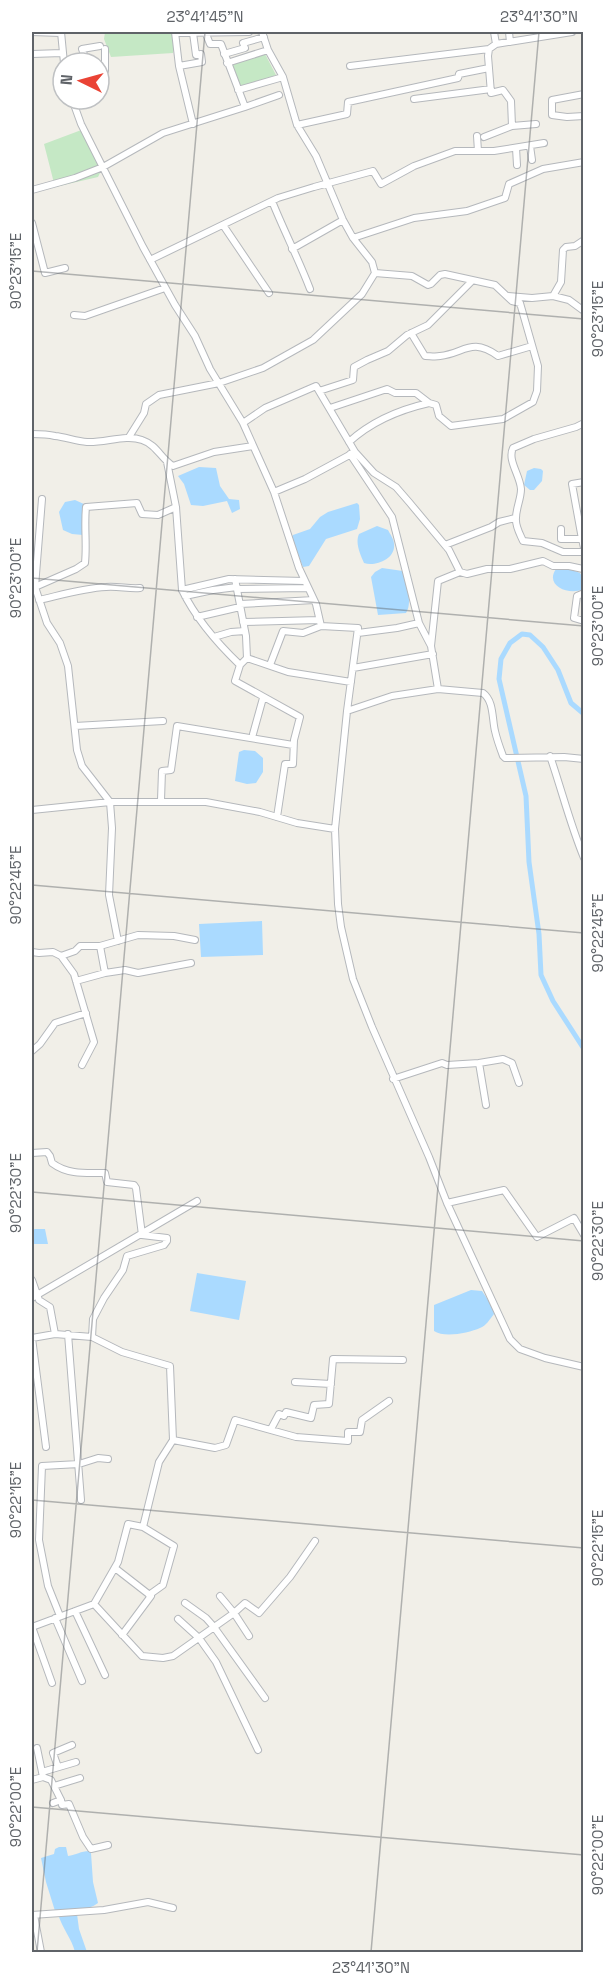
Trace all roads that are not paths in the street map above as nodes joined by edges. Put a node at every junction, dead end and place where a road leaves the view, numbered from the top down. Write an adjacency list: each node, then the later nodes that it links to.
1 (32, 32): 2 (street)
2 (61, 32): 16 (street)
3 (175, 32): 9 (street); 23 (street)
4 (241, 32): 5 (street); 10 (street)
5 (249, 32)
6 (494, 32): 13 (street)
7 (509, 32): 12 (street)
8 (572, 32): 12 (street)
9 (193, 33): 10 (street); 23 (street)
10 (207, 33): 21 (street)
11 (263, 34): 15 (street); 21 (street)
12 (510, 42): 13 (street)
13 (496, 44): 14 (street)
14 (489, 49): 24 (street); 25 (street)
15 (268, 50): 22 (street); 26 (street)
16 (62, 51)
17 (83, 51): 18 (street)
18 (102, 51)
19 (51, 53): 20 (street)
20 (32, 54)
21 (225, 54): 22 (street)
22 (228, 63): 28 (street)
23 (179, 66): 35 (street)
24 (350, 66)
25 (489, 68): 27 (street); 37 (street)
26 (283, 77): 28 (street); 37 (street)
27 (491, 89): 31 (street); 38 (street)
28 (238, 90): 32 (street)
29 (584, 94): 34 (street)
30 (279, 95): 32 (street)
31 (414, 99)
32 (245, 107): 35 (street)
33 (76, 111): 46 (street)
34 (584, 116)
35 (193, 124): 46 (street)
36 (536, 124): 38 (street)
37 (297, 125): 47 (street)
38 (512, 126): 42 (street)
39 (543, 143): 40 (street)
40 (530, 146): 41 (street); 43 (street)
41 (516, 148): 42 (street); 45 (street)
42 (478, 151): 47 (street)
43 (532, 160)
44 (584, 162): 53 (street)
45 (518, 165)
46 (103, 167): 48 (street); 56 (street)
47 (328, 183): 49 (street); 50 (street)
48 (32, 190)
49 (272, 201): 52 (street); 55 (street)
50 (343, 220): 53 (street); 55 (street)
51 (32, 223): 57 (street)
52 (223, 225): 56 (street); 62 (street)
53 (353, 238): 58 (street)
54 (584, 240): 64 (street)
55 (292, 249): 61 (street)
56 (150, 260): 60 (street)
57 (65, 268)
58 (375, 273): 59 (street); 69 (street)
59 (472, 281): 63 (street); 67 (street)
60 (165, 288): 66 (street); 69 (street)
61 (310, 290)
62 (268, 293)
63 (508, 296): 64 (street); 68 (street)
64 (553, 296): 65 (street)
65 (584, 311)
66 (74, 315)
67 (411, 333): 68 (street); 70 (street)
68 (532, 346): 71 (street)
69 (219, 383): 73 (street); 76 (street)
70 (318, 391): 72 (street); 73 (street)
71 (429, 403): 72 (street); 77 (street)
72 (330, 408): 77 (street)
73 (243, 423): 78 (street)
74 (584, 423): 85 (street)
75 (32, 434): 76 (street)
76 (129, 437): 80 (street)
77 (349, 442): 79 (street)
78 (253, 446): 80 (street); 82 (street)
79 (353, 453): 82 (street); 88 (street); 108 (street)
80 (167, 462): 84 (street)
81 (584, 482): 87 (street)
82 (273, 492): 94 (street)
83 (42, 499): 95 (street)
84 (176, 507): 95 (street); 99 (street)
85 (515, 518): 88 (street); 89 (street)
86 (561, 529): 87 (street)
87 (582, 539): 89 (street)
88 (445, 545): 92 (street)
89 (584, 550)
90 (584, 561): 91 (street)
91 (583, 569): 92 (street)
92 (460, 572): 112 (street)
93 (236, 579): 94 (street); 97 (street); 99 (street)
94 (304, 581): 98 (street)
95 (33, 586): 101 (street)
96 (140, 588): 101 (street)
97 (237, 588): 98 (street); 99 (street); 103 (street)
98 (308, 588): 102 (street)
99 (184, 593): 104 (street)
100 (584, 593): 105 (street)
101 (39, 600): 123 (street)
102 (314, 600): 103 (street); 107 (street)
103 (240, 605): 104 (street); 106 (street)
104 (197, 617): 111 (street)
105 (584, 621)
106 (243, 622): 107 (street); 109 (street)
107 (320, 623): 110 (street); 116 (street)
108 (419, 623): 110 (street); 112 (street)
109 (245, 631): 111 (street); 114 (street)
110 (358, 633): 117 (street)
111 (214, 637): 115 (street)
112 (431, 646): 113 (street)
113 (433, 654): 117 (street); 119 (street)
114 (247, 658): 115 (street); 116 (street)
115 (240, 665): 120 (street)
116 (270, 666): 118 (street)
117 (353, 668): 118 (street)
118 (351, 682): 121 (street)
119 (438, 689): 121 (street); 126 (street)
120 (263, 698): 124 (street); 125 (street)
121 (347, 711): 132 (street)
122 (163, 721): 123 (street)
123 (75, 726): 129 (street)
124 (253, 734)
125 (294, 745): 128 (street); 131 (street)
126 (550, 756): 127 (street); 133 (street)
127 (584, 759)
128 (160, 800): 129 (street); 131 (street)
129 (110, 802): 130 (street); 135 (street)
130 (32, 810)
131 (277, 817): 132 (street)
132 (335, 828): 146 (street)
133 (584, 858)
134 (195, 940): 135 (street)
135 (118, 941): 136 (street)
136 (100, 946): 138 (street); 140 (street)
137 (32, 952): 138 (street)
138 (61, 956): 141 (street)
139 (191, 963): 140 (street)
140 (105, 973): 141 (street)
141 (76, 981): 142 (street)
142 (86, 1013): 143 (street); 145 (street)
143 (32, 1051)
144 (479, 1063): 146 (street); 147 (street); 148 (street)
145 (82, 1065)
146 (393, 1079): 151 (street)
147 (519, 1083)
148 (486, 1104)
149 (32, 1153): 157 (street)
150 (197, 1201): 154 (street)
151 (447, 1203): 152 (street); 160 (street)
152 (584, 1235)
153 (32, 1280): 155 (street)
154 (32, 1298)
155 (55, 1334): 156 (street); 158 (street)
156 (68, 1334): 157 (street); 168 (street)
157 (92, 1337): 165 (street)
158 (32, 1338): 166 (street)
159 (403, 1360): 162 (street)
160 (584, 1367)
161 (295, 1382): 162 (street)
162 (331, 1384): 164 (street)
163 (389, 1401): 164 (street)
164 (270, 1429): 165 (street)
165 (173, 1440): 170 (street)
166 (46, 1447)
167 (108, 1459): 168 (street)
168 (79, 1464): 169 (street); 179 (street)
169 (81, 1500)
170 (143, 1527): 172 (street); 173 (street)
171 (315, 1540): 178 (street)
172 (115, 1568): 173 (street); 176 (street)
173 (149, 1595): 183 (street)
174 (220, 1596): 178 (street)
175 (185, 1603): 182 (street)
176 (94, 1605): 177 (street); 183 (street)
177 (75, 1611): 179 (street); 186 (street)
178 (234, 1613): 182 (street); 184 (street)
179 (57, 1617): 181 (street); 187 (street)
180 (178, 1619): 185 (street)
181 (32, 1627): 188 (street)
182 (214, 1627): 185 (street); 189 (street)
183 (122, 1635): 185 (street)
184 (249, 1636)
185 (199, 1638): 192 (street)
186 (105, 1675)
187 (82, 1681)
188 (52, 1683)
189 (265, 1698)
190 (72, 1746): 194 (street)
191 (37, 1748): 195 (street)
192 (258, 1750)
193 (76, 1762): 194 (street)
194 (58, 1767): 195 (street)
195 (42, 1774): 197 (street); 198 (street)
196 (80, 1778): 198 (street)
197 (32, 1780)
198 (54, 1786): 199 (street)
199 (61, 1800): 200 (street); 201 (street)
200 (53, 1803)
201 (108, 1845)
202 (173, 1908): 203 (street)
203 (33, 1915): 204 (street)
204 (41, 1953)

